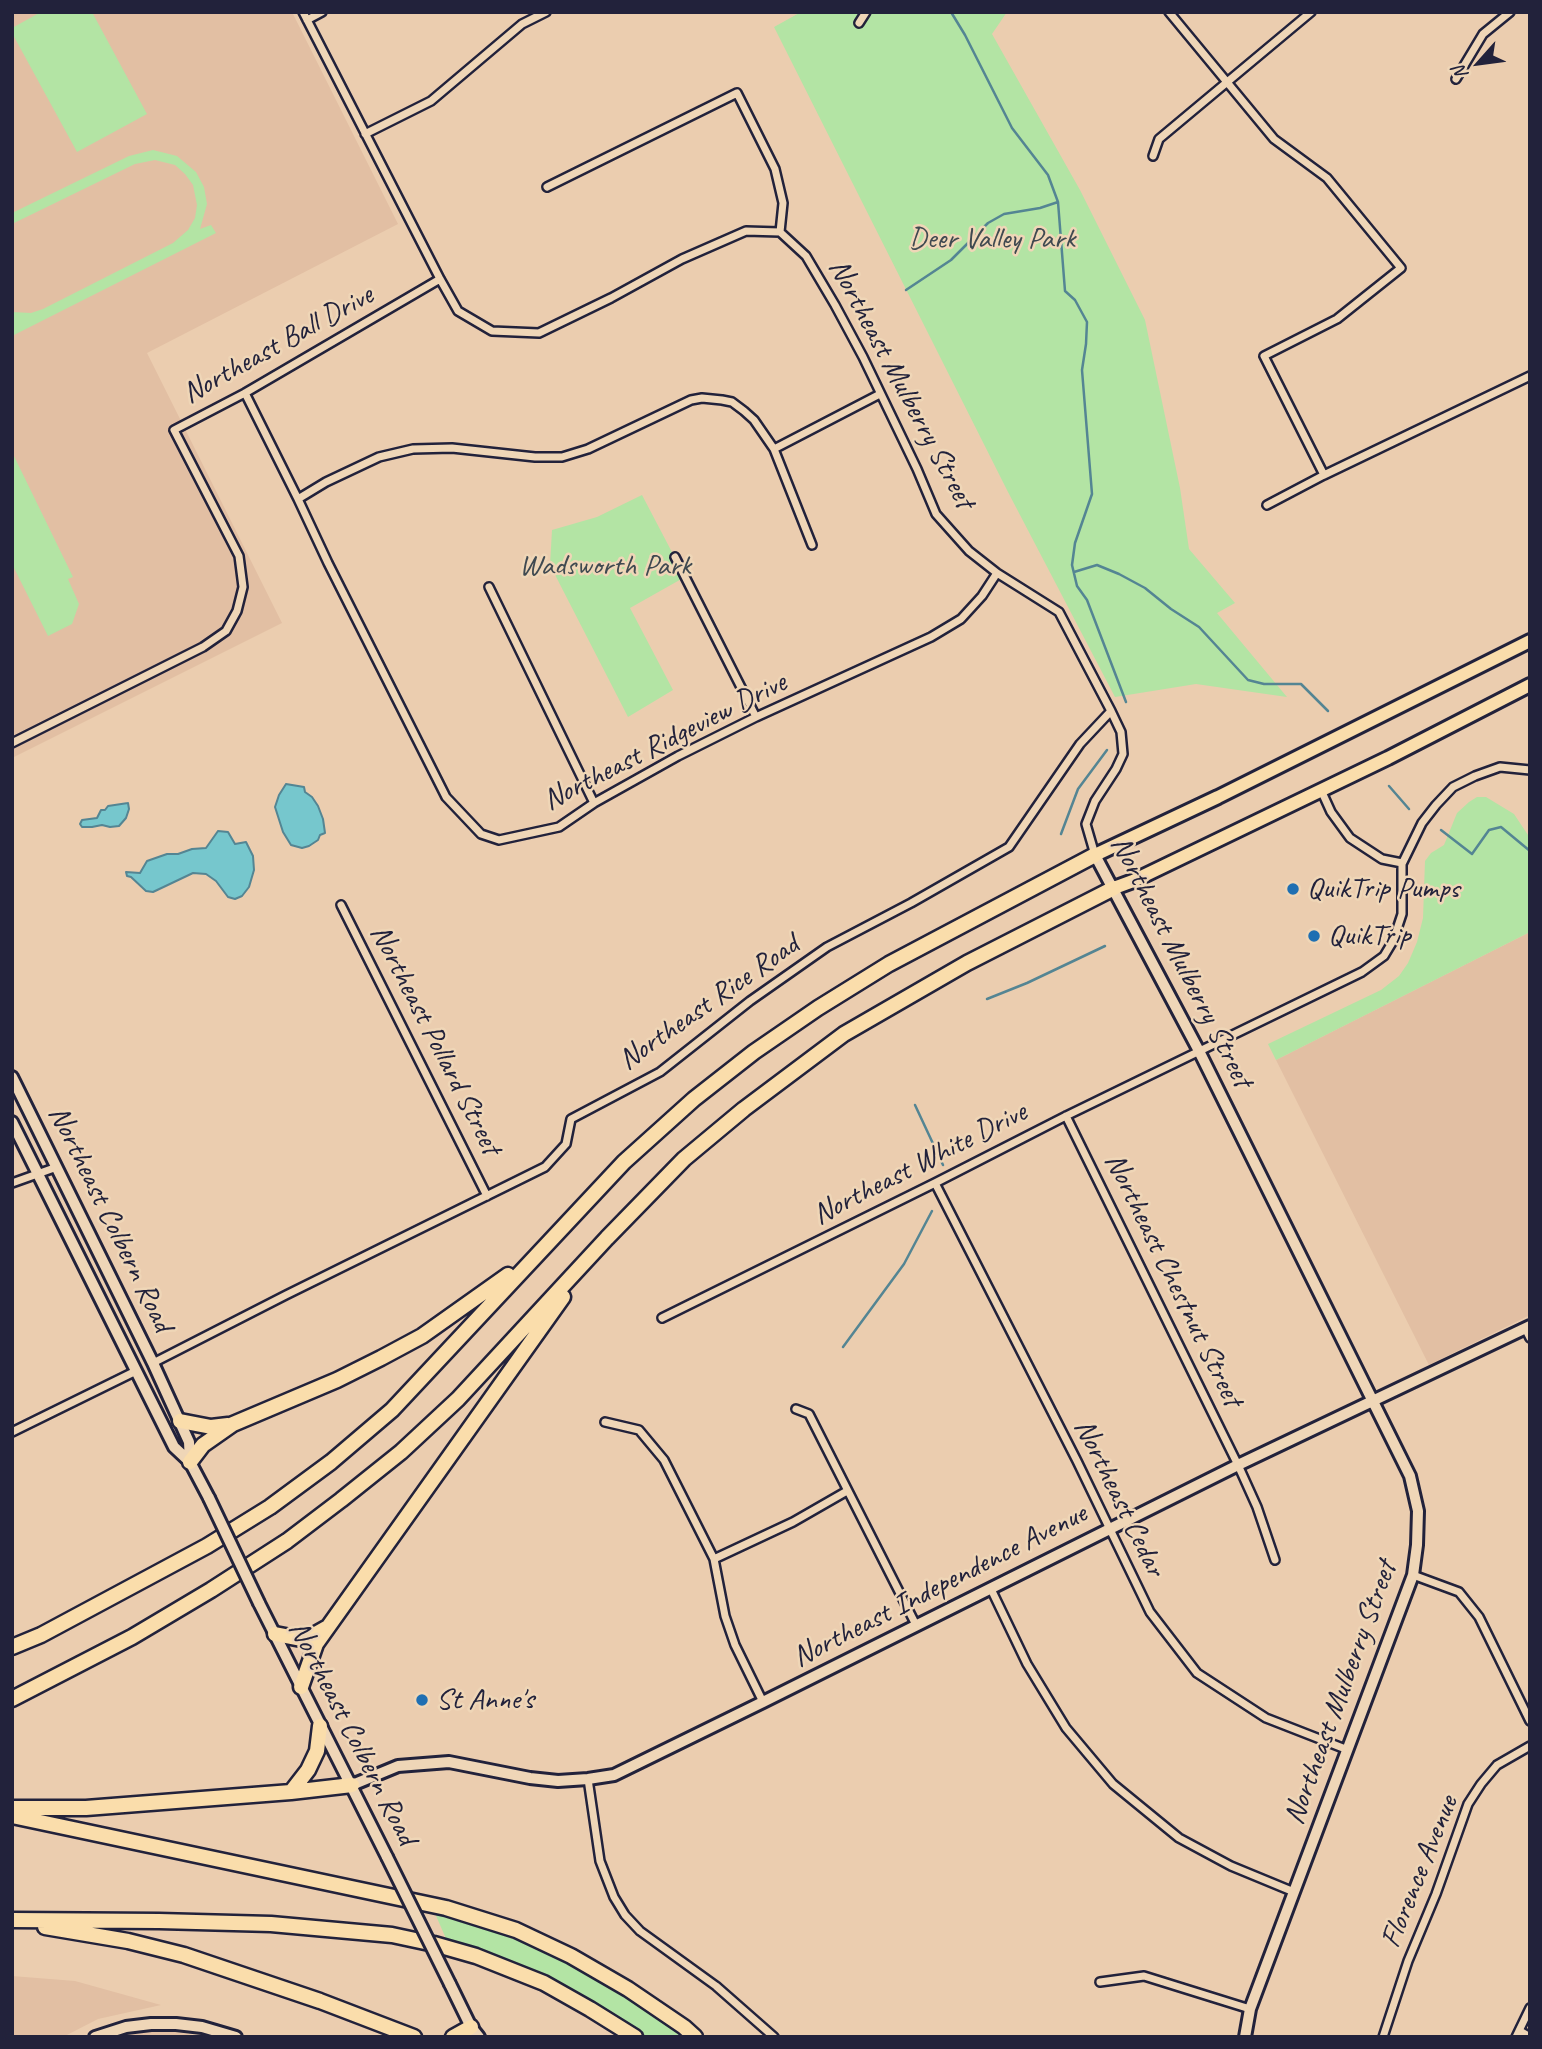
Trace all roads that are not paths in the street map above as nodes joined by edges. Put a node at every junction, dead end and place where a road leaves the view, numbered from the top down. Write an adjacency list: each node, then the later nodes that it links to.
1 (322, 12): 7 (street)
2 (545, 12): 11 (street)
3 (866, 12): 8 (street)
4 (1169, 12): 10 (street)
5 (1311, 12): 10 (street)
6 (1510, 12): 9 (street)
7 (305, 16): 11 (street)
8 (859, 23)
9 (1456, 79)
10 (1226, 82): 12 (street); 20 (street)
11 (365, 134): 15 (street)
12 (1153, 156)
13 (547, 187): 14 (street)
14 (780, 232): 15 (street); 18 (street, Northeast Mulberry Street)
15 (440, 279): 17 (street, Northeast Ball Drive)
16 (1530, 376): 20 (street)
17 (245, 393): 21 (street, Northeast Ridgeview Drive); 31 (street, Northeast Ball Drive)
18 (880, 394): 19 (street); 25 (street, Northeast Mulberry Street)
19 (774, 449): 21 (street); 23 (street)
20 (1324, 475): 22 (street)
21 (298, 499): 34 (street, Northeast Ridgeview Drive)
22 (1267, 505)
23 (812, 545)
24 (675, 556): 30 (street)
25 (997, 573): 29 (street, Northeast Mulberry Street); 30 (street, Northeast Ridgeview Drive)
26 (489, 587): 34 (street)
27 (1530, 641): 35 (main road)
28 (1530, 685): 33 (main road)
29 (1111, 711): 35 (street, Northeast Mulberry Street); 47 (street, Northeast Rice Road)
30 (756, 717): 34 (street, Northeast Ridgeview Drive)
31 (12, 743)
32 (1530, 770): 36 (street)
33 (1321, 790): 36 (street); 37 (main road)
34 (594, 803)
35 (1096, 855): 37 (street, Northeast Mulberry Street); 49 (highway)
36 (1402, 863): 39 (street, Northeast White Drive)
37 (1114, 888): 39 (street, Northeast Mulberry Street); 48 (highway)
38 (341, 905): 47 (street, Northeast Pollard Street)
39 (1199, 1051): 41 (street, Northeast White Drive); 55 (street, Northeast Mulberry Street)
40 (12, 1077): 43 (street, Northeast Colbern Road)
41 (1066, 1116): 46 (street, Northeast White Drive); 62 (street, Northeast Chestnut Street)
42 (12, 1122): 44 (street, Northeast Colbern Road)
43 (57, 1167): 44 (street); 53 (street, Northeast Colbern Road)
44 (38, 1173): 45 (street); 52 (street, Northeast Colbern Road)
45 (12, 1183)
46 (935, 1183): 50 (street, Northeast White Drive); 64 (street, Northeast Cedar)
47 (487, 1196): 53 (street, Northeast Rice Road)
48 (607, 1238): 70 (highway); 74 (highway)
49 (545, 1246): 59 (highway); 72 (highway)
50 (662, 1318)
51 (1528, 1331): 55 (street, Northeast Independence Avenue)
52 (125, 1349): 53 (street); 54 (street, Northeast Colbern Road)
53 (153, 1363): 57 (street, Northeast Colbern Road)
54 (136, 1371): 60 (street); 61 (street, Northeast Colbern Road)
55 (1373, 1401): 62 (street, Northeast Independence Avenue); 67 (street, Northeast Mulberry Street)
56 (796, 1409): 63 (street)
57 (180, 1421): 59 (highway); 61 (street, Northeast Colbern Road)
58 (604, 1422): 65 (street)
59 (233, 1424): 61 (highway)
60 (12, 1432)
61 (190, 1462): 71 (street, Northeast Colbern Road, bridge)
62 (1238, 1465): 64 (street, Northeast Independence Avenue); 66 (street, Northeast Chestnut Street)
63 (847, 1491): 65 (street); 69 (street)
64 (1110, 1528): 68 (street, Northeast Independence Avenue); 79 (street, Northeast Cedar)
65 (714, 1559): 75 (street)
66 (1275, 1560)
67 (1413, 1575): 76 (street); 79 (street, Northeast Mulberry Street)
68 (991, 1589): 69 (street, Northeast Independence Avenue); 85 (street)
69 (915, 1625): 75 (street, Northeast Independence Avenue)
70 (329, 1626): 71 (highway); 73 (highway)
71 (275, 1634): 73 (street, Northeast Colbern Road)
72 (12, 1647)
73 (301, 1687): 77 (street, Northeast Colbern Road)
74 (12, 1699)
75 (763, 1702): 80 (street, Northeast Independence Avenue)
76 (1530, 1721)
77 (320, 1726): 81 (street, Northeast Colbern Road); 82 (highway)
78 (1530, 1746): 100 (street, Florence Avenue)
79 (1348, 1750): 85 (street, Northeast Mulberry Street)
80 (588, 1779): 81 (street, Northeast Independence Avenue); 98 (street)
81 (352, 1785): 82 (highway); 90 (street, Northeast Colbern Road, bridge)
82 (291, 1792): 83 (highway)
83 (12, 1808)
84 (12, 1816): 97 (highway)
85 (1294, 1892): 88 (street, Northeast Mulberry Street)
86 (12, 1922): 94 (highway); 96 (highway)
87 (1100, 1982): 88 (street)
88 (1250, 2008): 99 (street, Northeast Mulberry Street)
89 (1530, 2008): 91 (street)
90 (474, 2033): 95 (highway)
91 (1518, 2034): 101 (street)
92 (95, 2037): 93 (street)
93 (236, 2037)
94 (414, 2037)
95 (453, 2037)
96 (635, 2037)
97 (695, 2037)
98 (774, 2037)
99 (1245, 2037)
100 (1382, 2037)
101 (1530, 2037)

